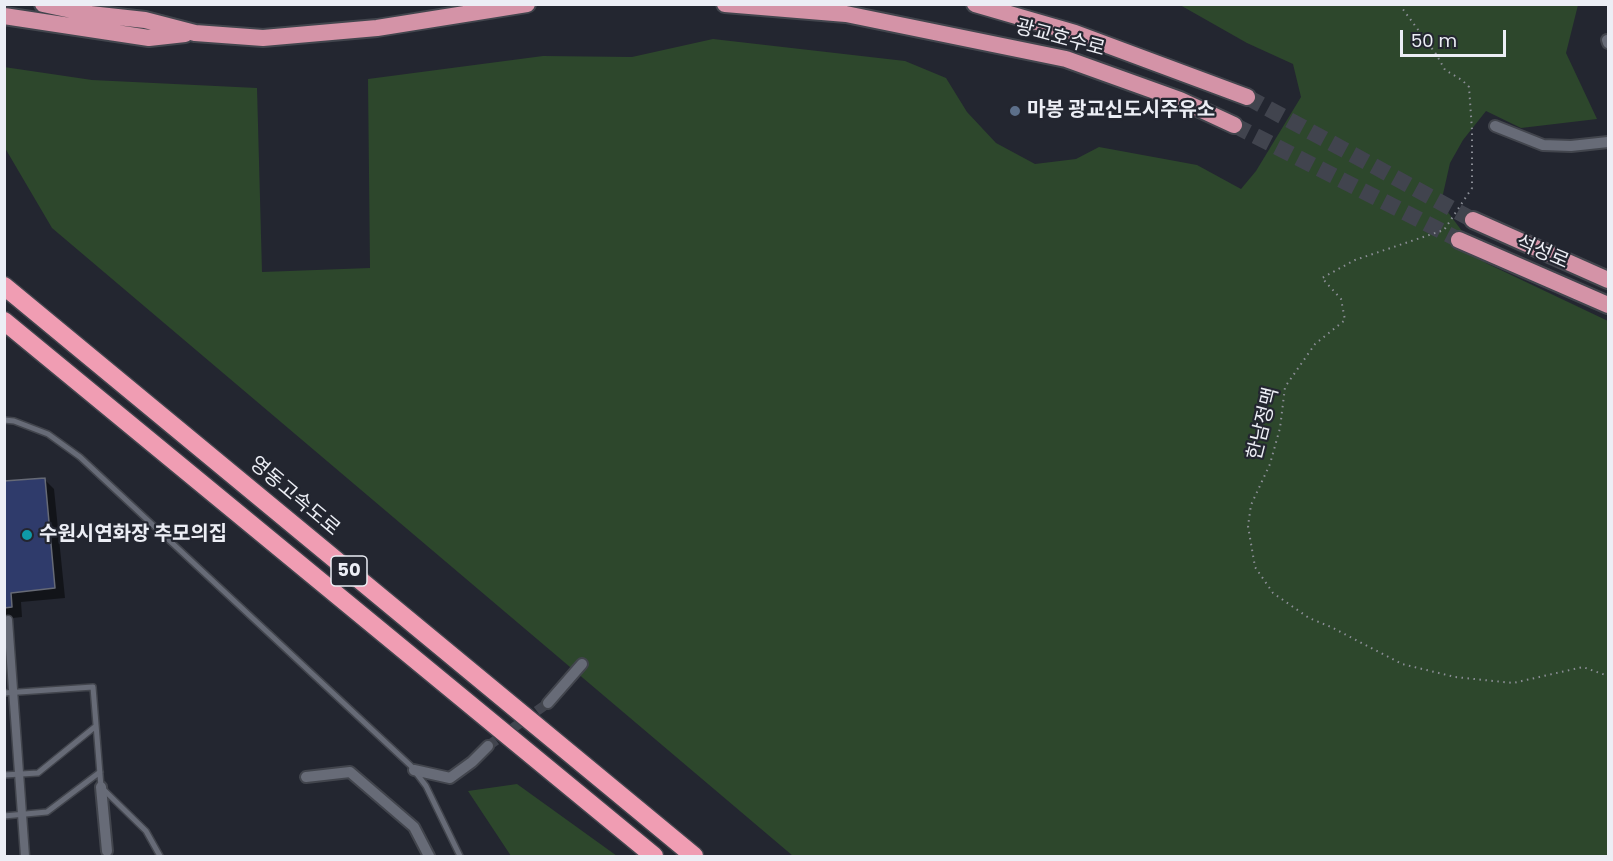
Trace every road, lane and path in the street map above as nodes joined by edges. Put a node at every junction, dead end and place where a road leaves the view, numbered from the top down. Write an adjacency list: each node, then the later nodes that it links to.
1 (43, 4): 7 (highway)
2 (527, 4): 7 (highway)
3 (725, 4): 9 (highway, 광교호수로)
4 (975, 4): 8 (highway, 광교호수로)
5 (1401, 4): 21 (path, 한남정맥)
6 (4, 16): 7 (highway)
7 (195, 33)
8 (1247, 98)
9 (1234, 125)
10 (1496, 126): 11 (street)
11 (1608, 142)
12 (1473, 220): 14 (highway, 석성로)
13 (1459, 240): 16 (highway, 석성로)
14 (1608, 280)
15 (4, 286): 38 (highway, 영동고속도로 / 50)
16 (1608, 305)
17 (4, 321): 37 (highway, 50)
18 (4, 420): 26 (lane)
19 (8, 620): 33 (street)
20 (582, 664): 23 (street)
21 (1608, 676)
22 (4, 693): 24 (lane)
23 (548, 703)
24 (96, 726): 27 (lane); 28 (lane)
25 (488, 746): 26 (street)
26 (414, 770): 36 (lane)
27 (100, 772): 30 (lane); 31 (lane)
28 (4, 775)
29 (306, 777): 35 (street)
30 (101, 787): 32 (street); 34 (lane)
31 (4, 816)
32 (107, 851)
33 (25, 856)
34 (160, 856)
35 (429, 856)
36 (460, 856)
37 (654, 856)
38 (694, 856)

